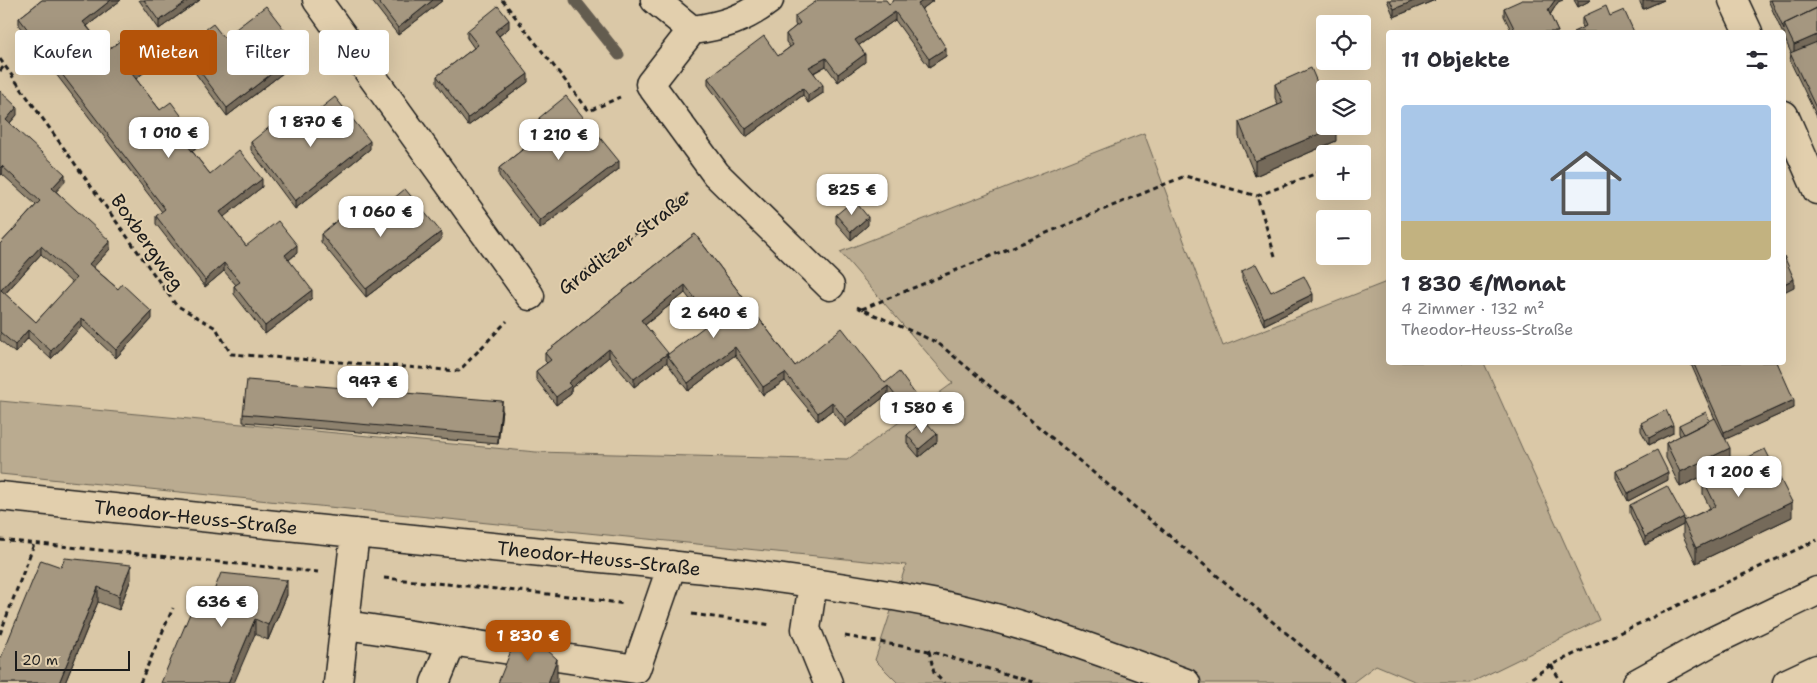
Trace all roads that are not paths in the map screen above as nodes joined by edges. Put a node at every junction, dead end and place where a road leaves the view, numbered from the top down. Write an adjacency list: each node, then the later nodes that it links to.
1 (317, 0): 10 (street)
2 (655, 0): 5 (street)
3 (769, 0): 5 (street)
4 (1734, 0): 6 (street)
5 (692, 30): 9 (street)
6 (1747, 30)
7 (1786, 119): 8 (street)
8 (1817, 190)
9 (830, 286)
10 (530, 296)
11 (0, 496): 12 (street, Theodor-Heuss-Straße)
12 (356, 533): 13 (street, Theodor-Heuss-Straße); 16 (street)
13 (672, 566): 14 (street, Theodor-Heuss-Straße); 17 (street)
14 (813, 583): 21 (street); 22 (street, Theodor-Heuss-Straße)
15 (1817, 590): 23 (street)
16 (346, 625): 17 (street); 19 (street)
17 (452, 642): 20 (street)
18 (1817, 669): 24 (street)
19 (338, 683)
20 (435, 683)
21 (828, 683)
22 (1186, 683)
23 (1637, 683)
24 (1787, 683)

